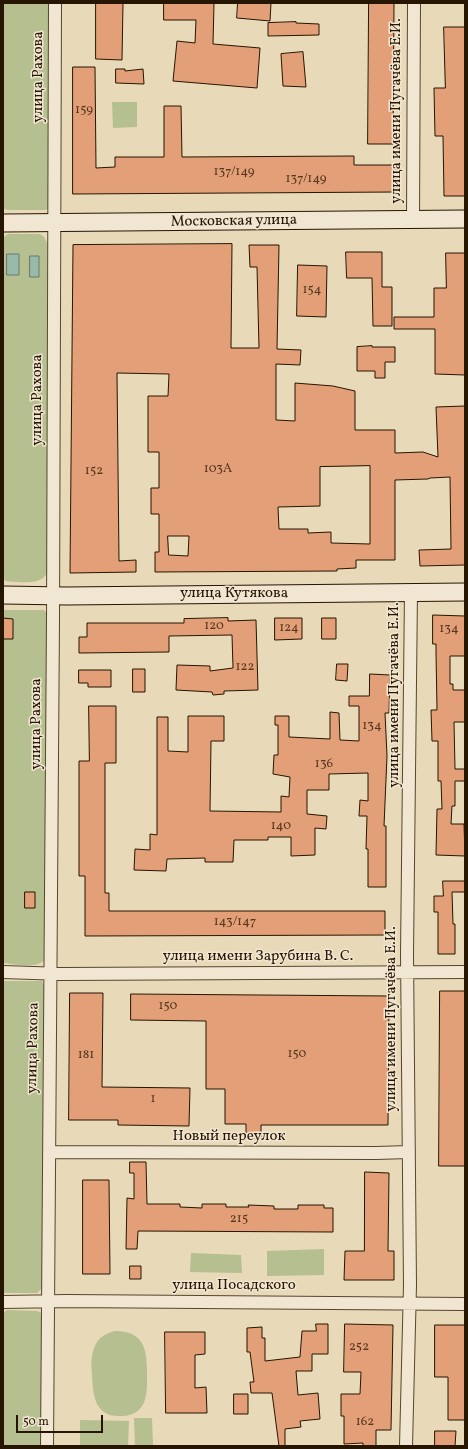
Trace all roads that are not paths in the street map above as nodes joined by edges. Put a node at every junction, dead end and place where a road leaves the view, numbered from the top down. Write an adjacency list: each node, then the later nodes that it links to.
1 (55, 3): 5 (street, улица Рахова)
2 (414, 3): 4 (street, улица имени Пугачёва Е.И.)
3 (465, 219): 4 (main road, Московская улица)
4 (413, 220): 5 (main road, Московская улица)
5 (55, 222): 6 (main road, Московская улица); 10 (street, улица Рахова)
6 (3, 223)
7 (411, 592): 8 (main road, улица Кутякова); 10 (main road, улица Кутякова); 13 (street, улица имени Пугачёва Е.И.)
8 (465, 592)
9 (3, 594): 10 (main road, улица Кутякова)
10 (53, 596): 14 (street, улица Рахова)
11 (3, 972): 14 (street, улица имени Зарубина В. С.)
12 (465, 972): 13 (street, улица имени Зарубина В. С.)
13 (407, 973): 14 (street, улица имени Зарубина В. С.); 16 (street, улица имени Пугачёва Е.И.)
14 (50, 974): 15 (street, улица Рахова)
15 (49, 1152): 16 (street, Новый переулок); 17 (street, улица Рахова)
16 (409, 1152): 19 (street, улица имени Пугачёва Е.И.)
17 (48, 1301): 18 (street, улица Посадского); 19 (street, улица Посадского); 21 (street, улица Рахова)
18 (3, 1302)
19 (410, 1304): 20 (street, улица Посадского); 22 (street, улица имени Пугачёва Е.И.)
20 (465, 1304)
21 (47, 1446)
22 (406, 1446)

